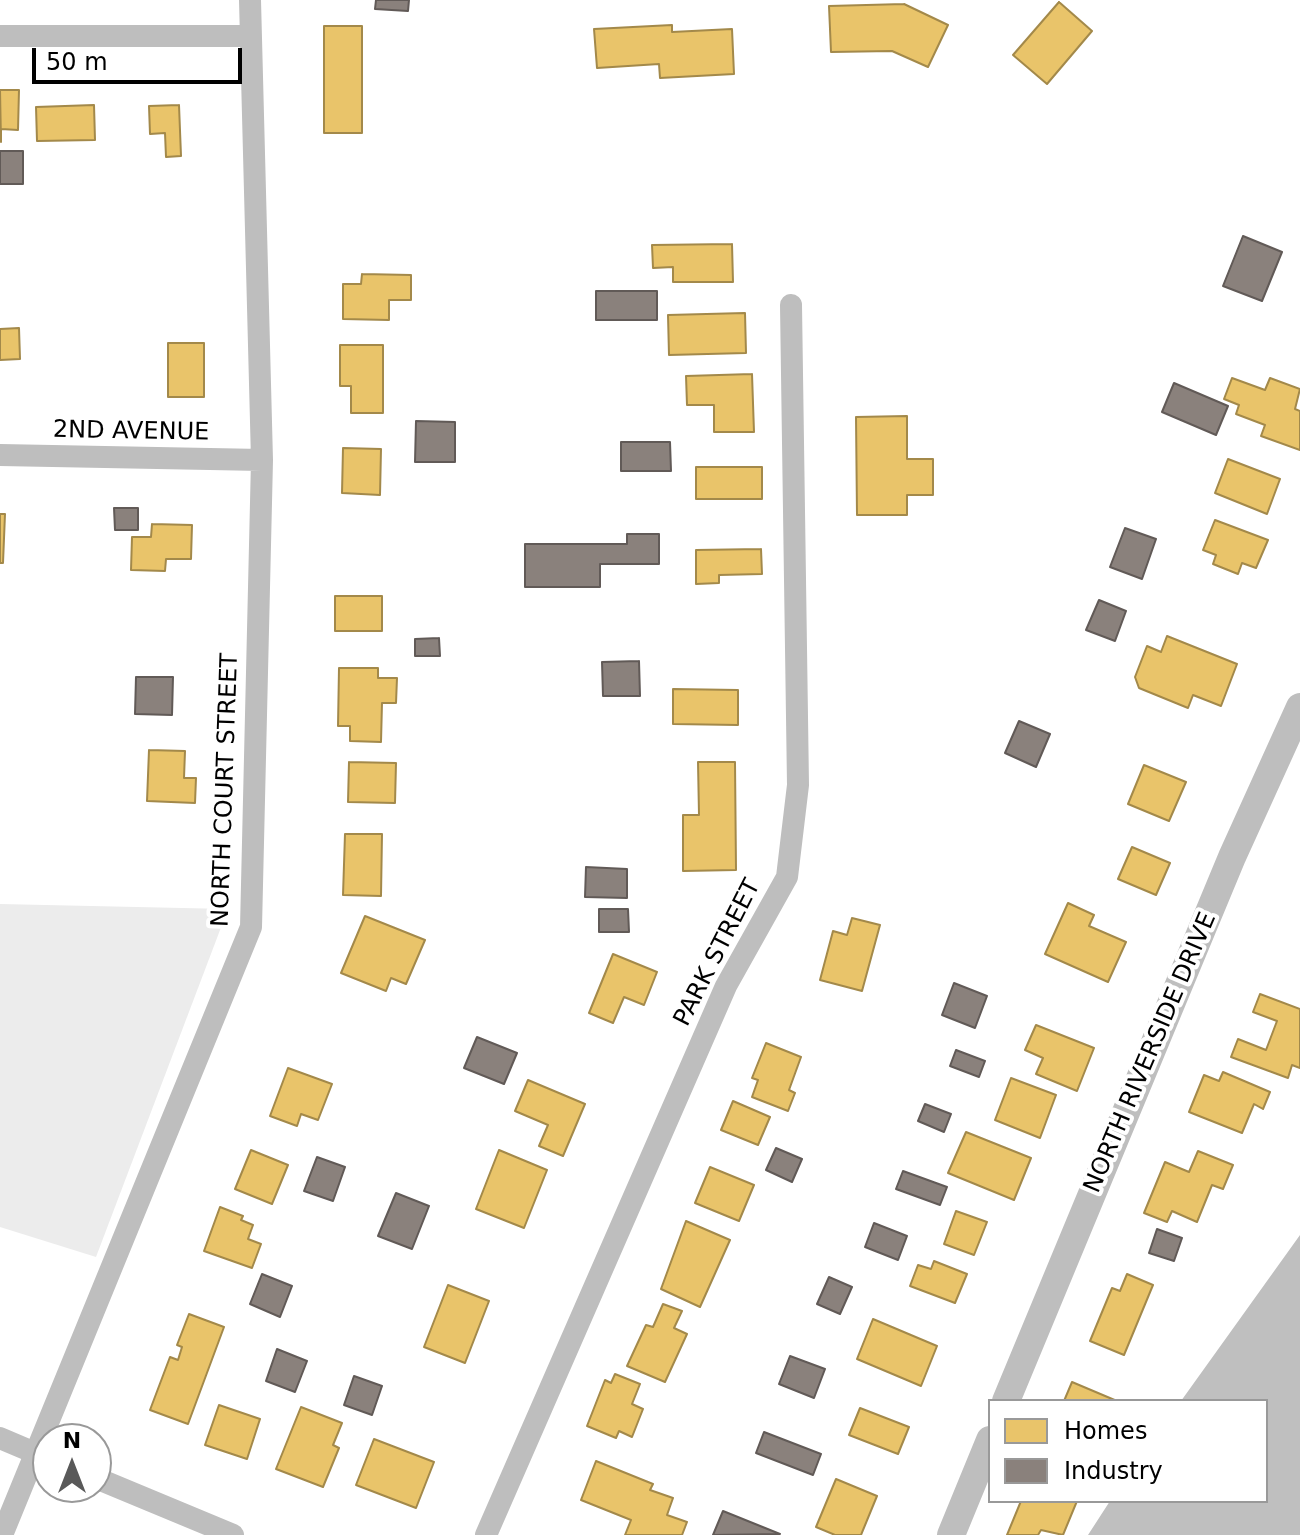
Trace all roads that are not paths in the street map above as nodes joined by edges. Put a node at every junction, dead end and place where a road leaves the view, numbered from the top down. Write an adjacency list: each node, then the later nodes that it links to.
1 (250, 0): 3 (street, NORTH COURT STREET)
2 (0, 36): 3 (street)
3 (249, 36): 6 (street, NORTH COURT STREET)
4 (791, 305): 17 (street, PARK STREET)
5 (0, 455): 6 (street, 2ND AVENUE)
6 (262, 460): 9 (street, NORTH COURT STREET)
7 (1300, 707): 8 (street, NORTH RIVERSIDE DRIVE)
8 (1007, 1399)
9 (55, 1423)
10 (0, 1438): 12 (street)
11 (988, 1445): 18 (street)
12 (32, 1452)
13 (32, 1476): 15 (street, NORTH COURT STREET)
14 (112, 1485): 16 (street)
15 (2, 1535)
16 (233, 1535)
17 (486, 1535)
18 (951, 1535)

